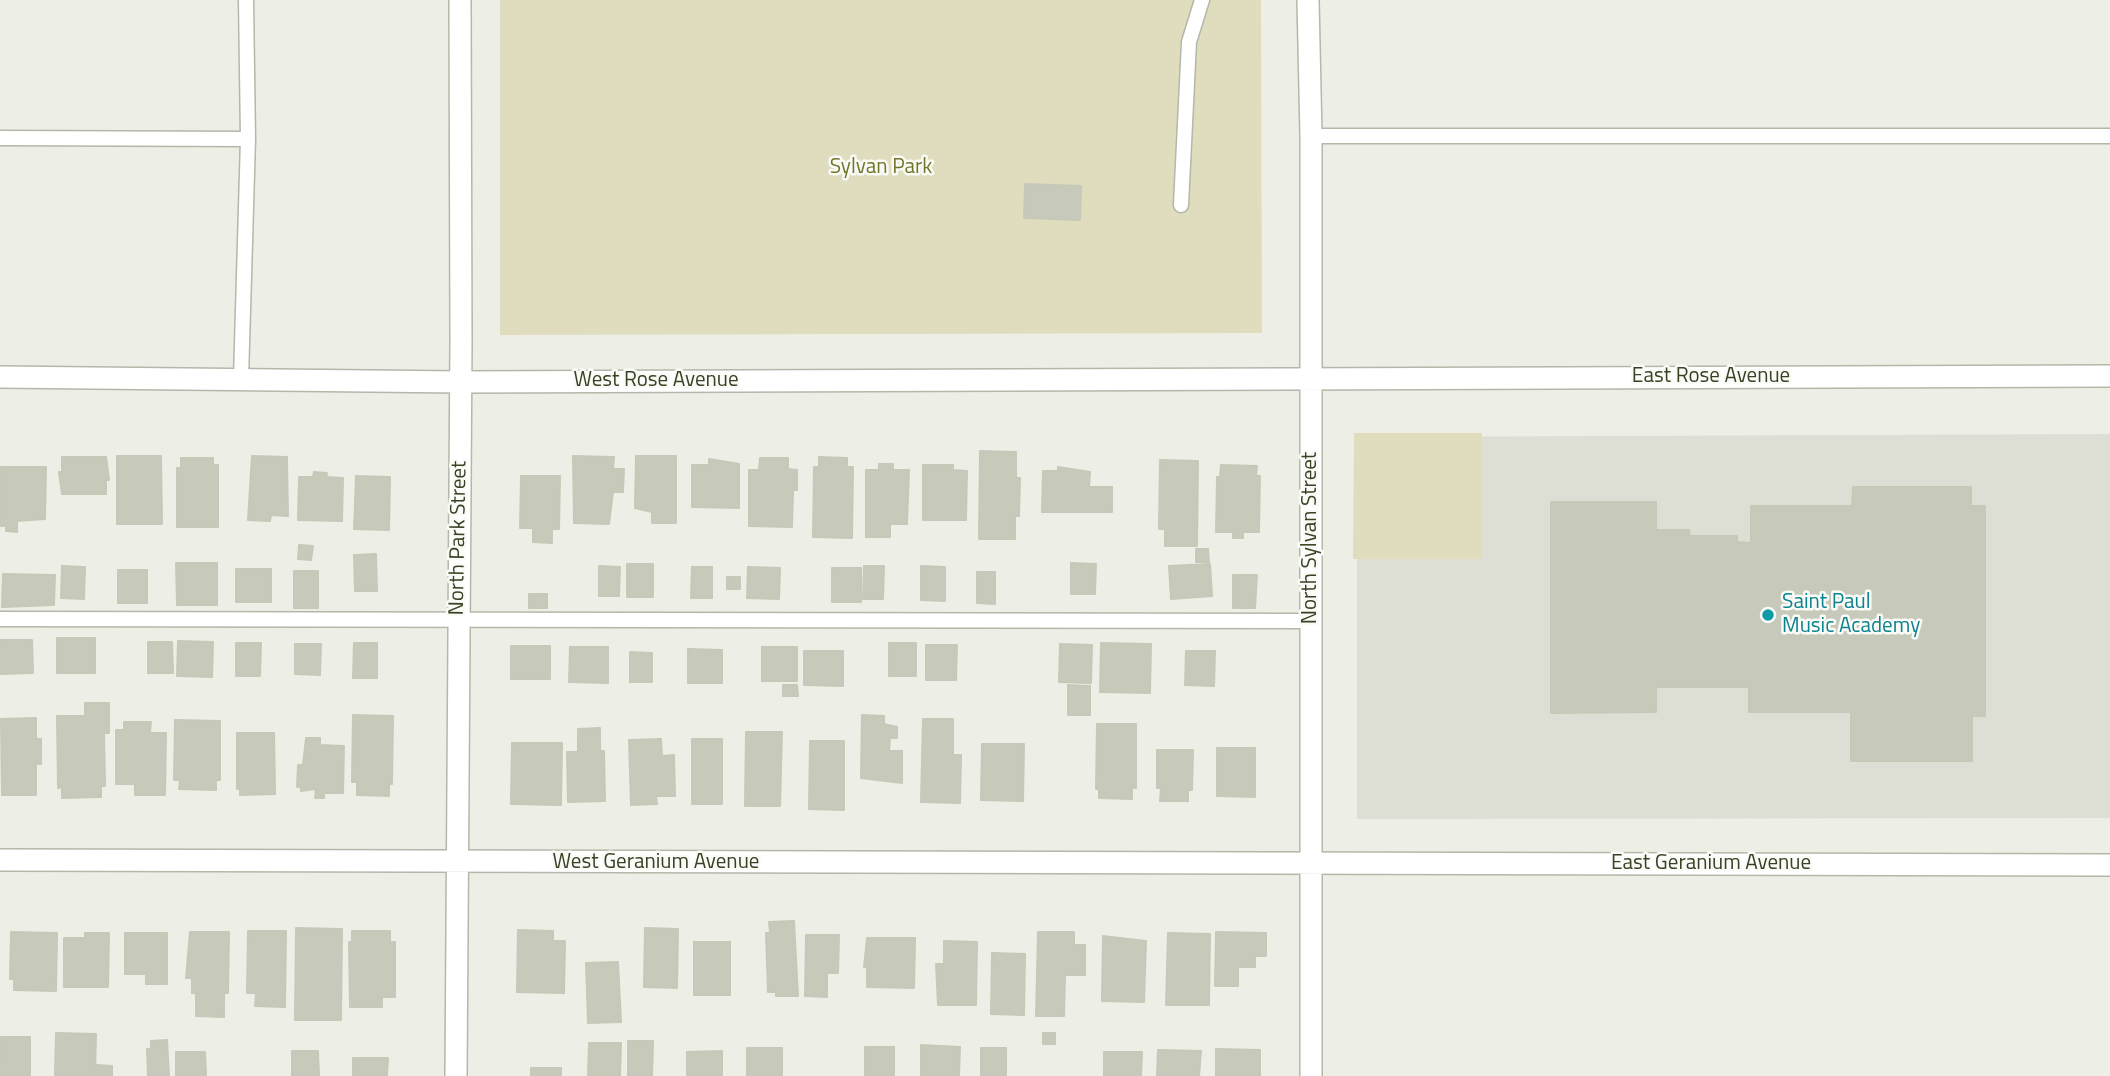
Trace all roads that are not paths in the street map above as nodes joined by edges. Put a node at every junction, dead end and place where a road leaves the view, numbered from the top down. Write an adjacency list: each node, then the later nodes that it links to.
1 (246, 0): 8 (lane)
2 (460, 0): 14 (street, North Park Street)
3 (1202, 0): 9 (lane)
4 (1308, 0): 5 (street, North Sylvan Street)
5 (1311, 135): 6 (lane); 13 (street, North Sylvan Street)
6 (2110, 136)
7 (0, 138): 8 (lane)
8 (248, 139): 12 (lane)
9 (1181, 205)
10 (2110, 376): 13 (street, East Rose Avenue)
11 (0, 377): 12 (street, West Rose Avenue)
12 (241, 378): 14 (street, West Rose Avenue)
13 (1311, 379): 14 (street, West Rose Avenue); 17 (street, North Sylvan Street)
14 (461, 382): 16 (street, North Park Street)
15 (0, 619): 16 (lane)
16 (458, 621): 17 (lane); 19 (street, North Park Street)
17 (1311, 621): 20 (street, North Sylvan Street)
18 (0, 860): 19 (street, West Geranium Avenue)
19 (458, 863): 20 (street, West Geranium Avenue); 22 (street, North Park Street)
20 (1311, 864): 21 (street, East Geranium Avenue); 23 (street, North Sylvan Street)
21 (2110, 865)
22 (456, 1076)
23 (1311, 1076)

